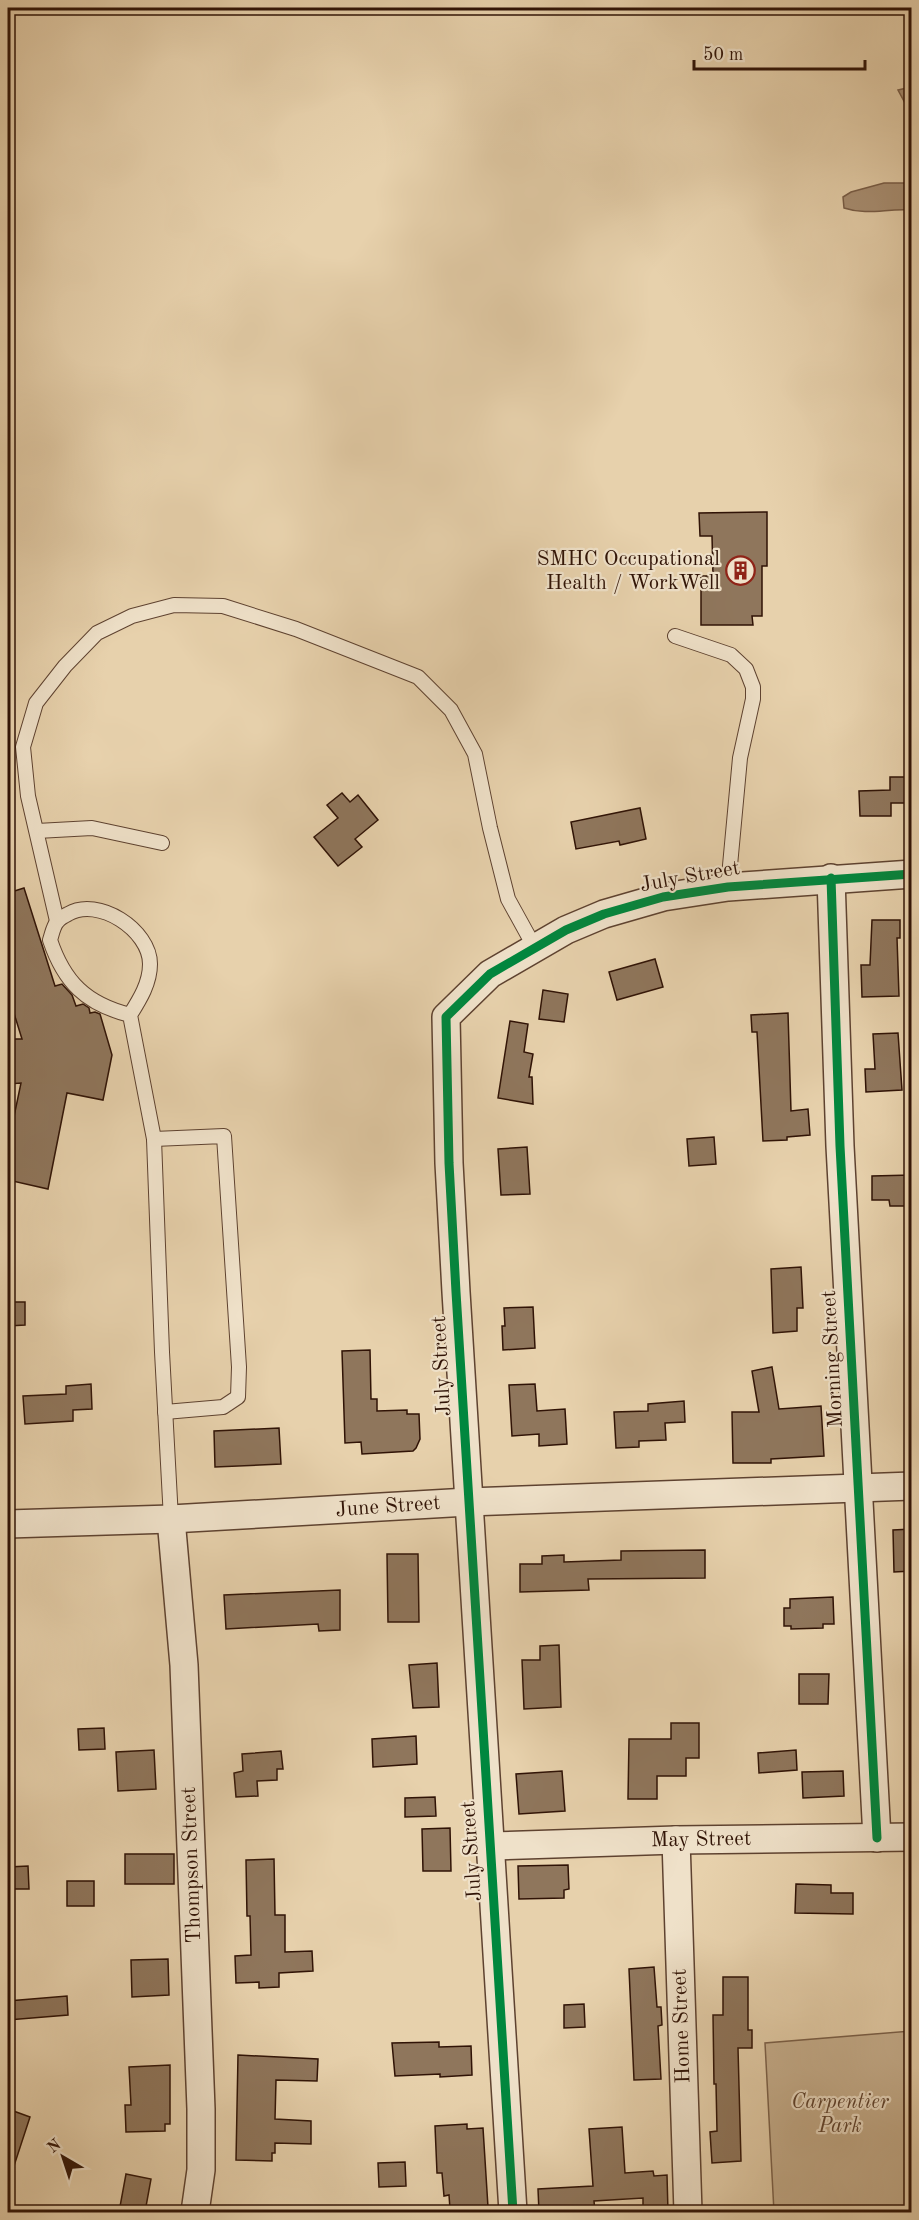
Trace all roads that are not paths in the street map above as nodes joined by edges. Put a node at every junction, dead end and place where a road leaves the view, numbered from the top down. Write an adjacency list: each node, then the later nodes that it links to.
1 (675, 636): 6 (lane)
2 (37, 831): 3 (lane); 7 (lane); 8 (lane)
3 (162, 843)
4 (912, 874): 5 (street, July Street)
5 (831, 878): 6 (street, July Street); 13 (street, Morning Street)
6 (728, 886): 8 (street, July Street)
7 (57, 921): 9 (lane); 9 (lane)
8 (535, 948): 14 (street, July Street)
9 (130, 1015): 10 (lane)
10 (154, 1139): 11 (lane); 11 (lane)
11 (165, 1412): 15 (lane)
12 (912, 1486): 13 (street, June Street)
13 (857, 1488): 14 (street, June Street); 18 (street, Morning Street)
14 (468, 1502): 15 (street, June Street); 20 (street, July Street)
15 (171, 1518): 16 (street, June Street); 21 (street, Thompson Street)
16 (8, 1524)
17 (912, 1837): 18 (street, May Street)
18 (877, 1838): 19 (street, May Street)
19 (676, 1840): 20 (street, May Street); 23 (street, Home Street)
20 (490, 1846): 22 (street, July Street)
21 (195, 2212)
22 (513, 2212)
23 (688, 2212)

